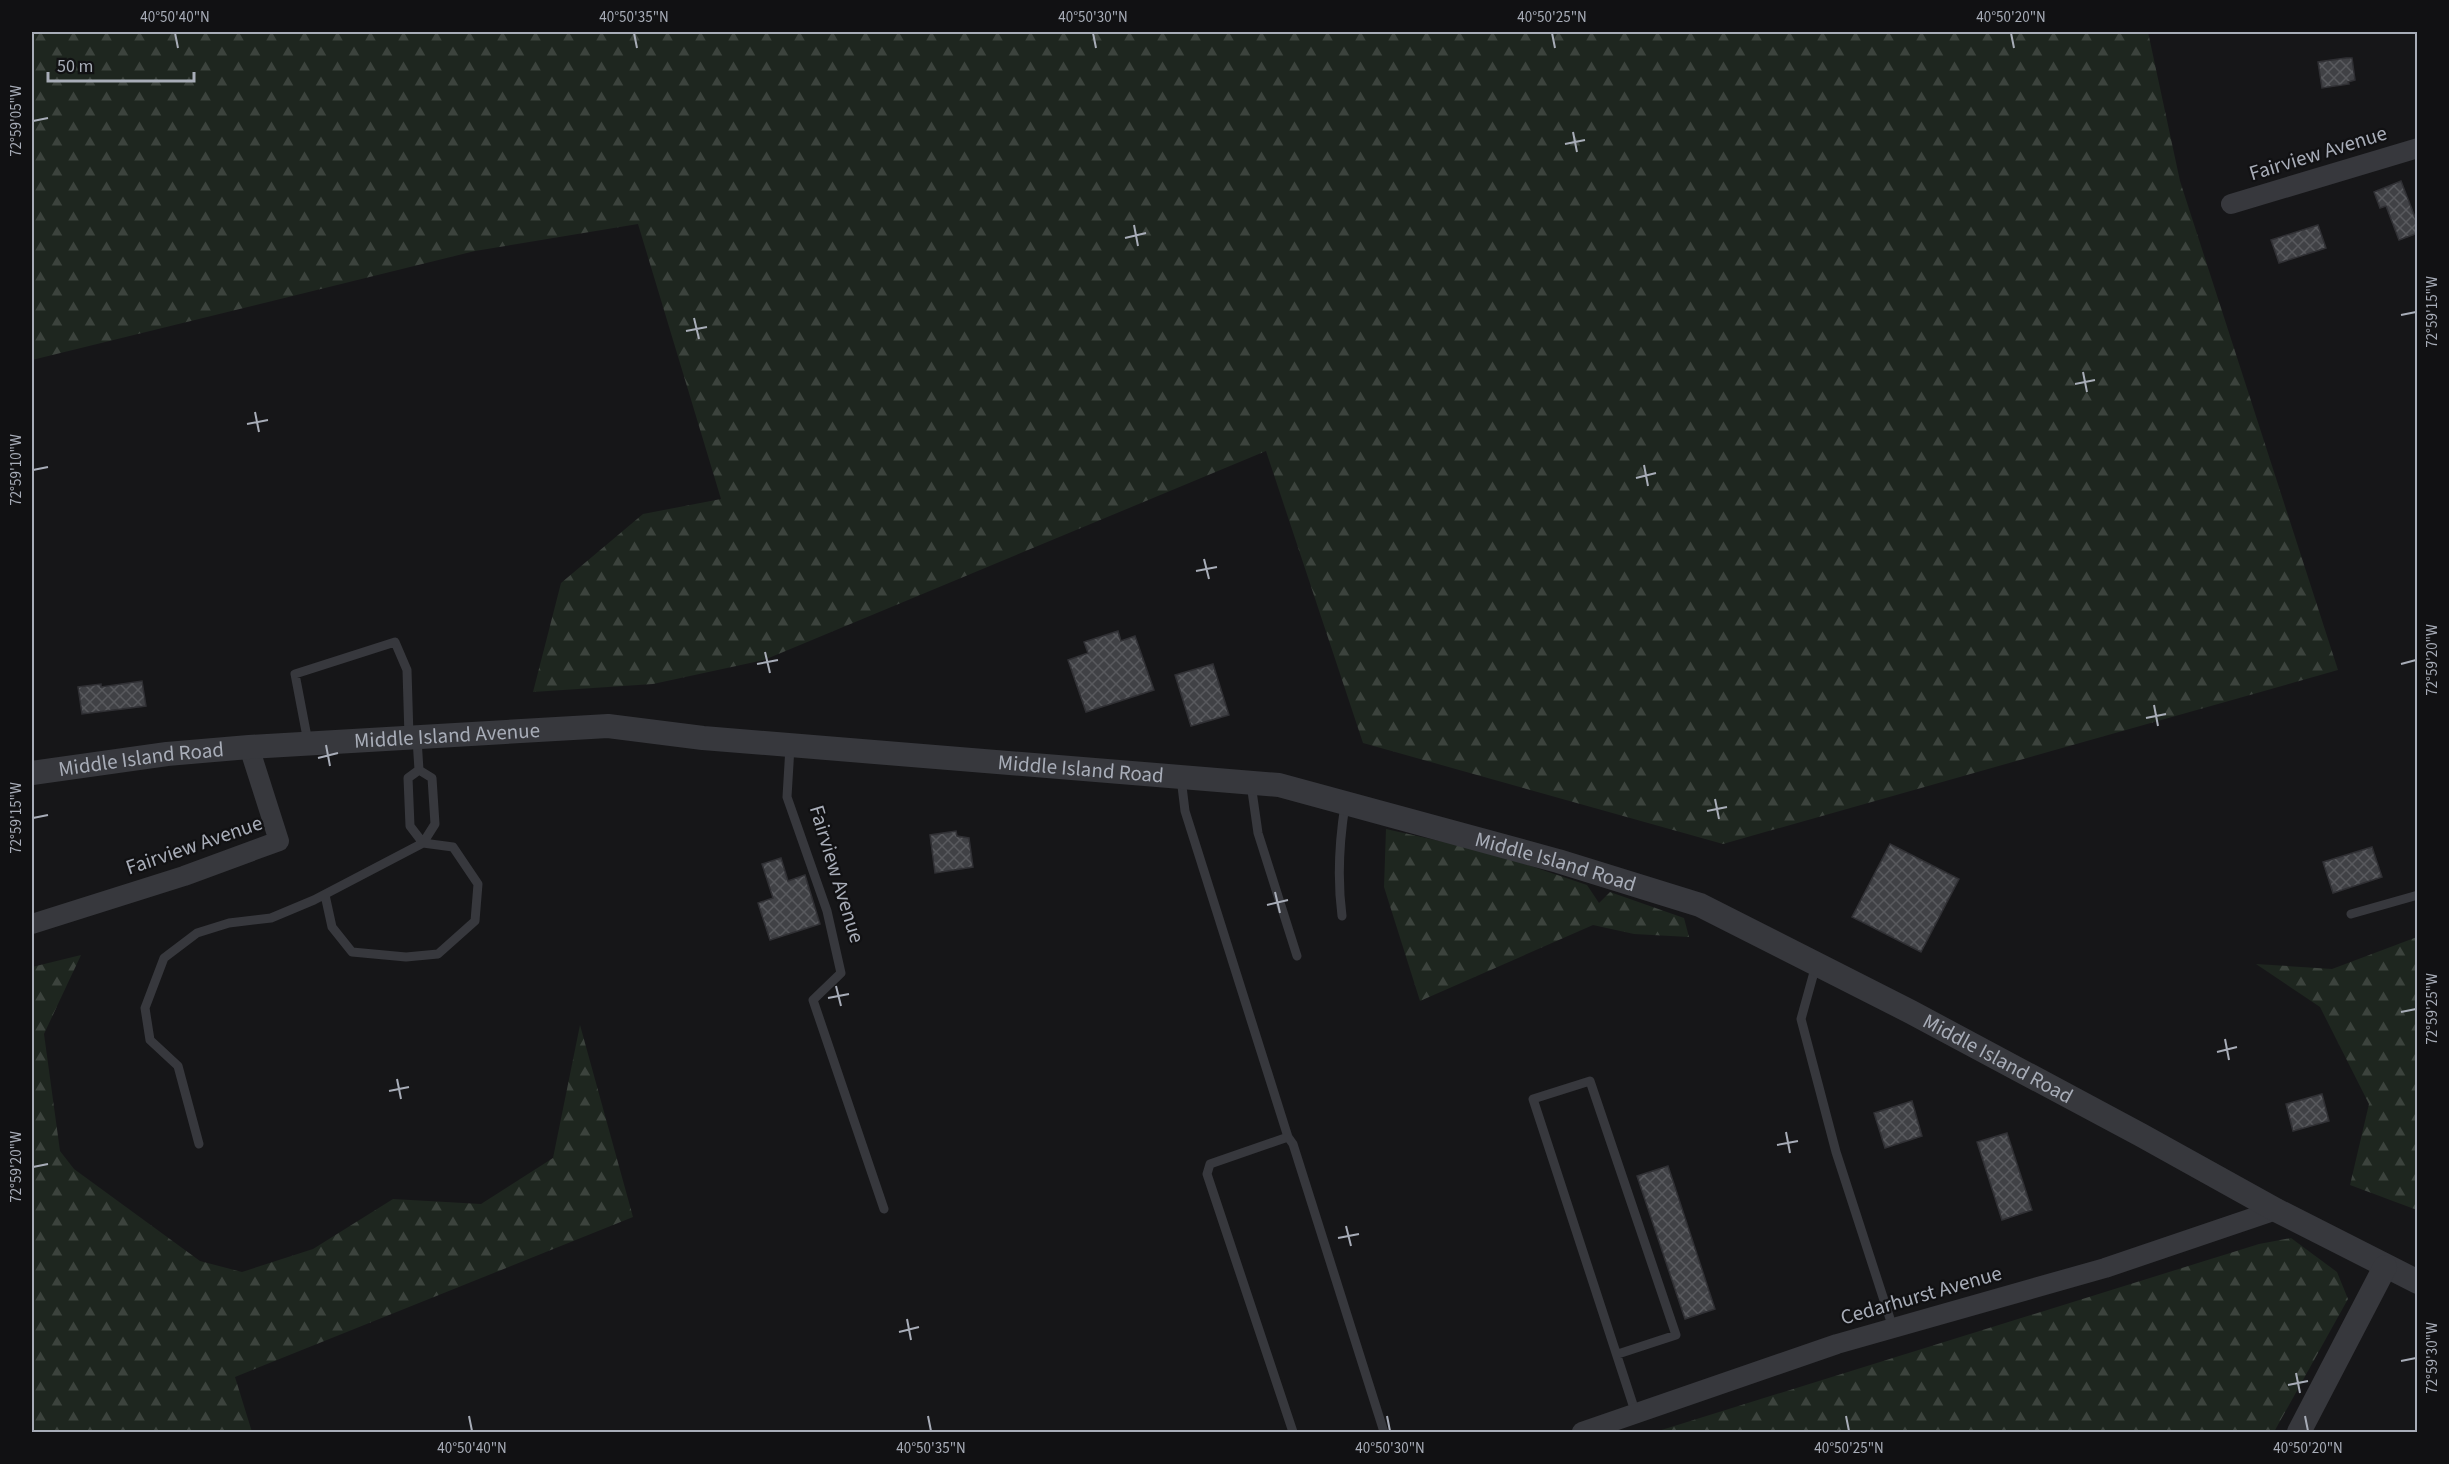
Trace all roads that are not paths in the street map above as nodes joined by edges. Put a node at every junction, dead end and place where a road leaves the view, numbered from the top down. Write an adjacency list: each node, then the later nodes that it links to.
1 (2418, 148): 2 (street, Fairview Avenue)
2 (2231, 204)
3 (608, 726): 4 (street, Middle Island Avenue); 6 (street, Middle Island Road)
4 (413, 737): 5 (street, Middle Island Avenue); 5 (lane); 8 (lane)
5 (308, 743): 7 (street, Middle Island Avenue)
6 (790, 745): 10 (street, Middle Island Road); 23 (lane, Fairview Avenue)
7 (249, 747): 9 (street, Middle Island Road); 18 (street, Fairview Avenue)
8 (419, 770): 13 (lane); 13 (lane)
9 (32, 772)
10 (1181, 777): 11 (street, Middle Island Road); 21 (lane)
11 (1250, 782): 12 (street, Middle Island Road); 19 (lane)
12 (1346, 803): 17 (lane); 20 (street, Middle Island Road)
13 (423, 843): 14 (lane); 14 (lane)
14 (325, 895): 22 (lane)
15 (2418, 896): 16 (lane)
16 (2351, 914)
17 (1342, 916)
18 (32, 924)
19 (1297, 956)
20 (1816, 964): 24 (street, Middle Island Road); 27 (lane)
21 (1288, 1137): 30 (lane); 31 (lane)
22 (199, 1144)
23 (884, 1209)
24 (2276, 1210): 25 (street, Middle Island Road); 27 (street, Cedarhurst Avenue)
25 (2385, 1267): 26 (street, Middle Island Road); 33 (street)
26 (2418, 1282)
27 (1893, 1328): 29 (street, Cedarhurst Avenue)
28 (1618, 1354): 28 (lane); 29 (lane)
29 (1636, 1414): 32 (street, Cedarhurst Avenue)
30 (1293, 1432)
31 (1384, 1432)
32 (1582, 1432)
33 (2299, 1432)

